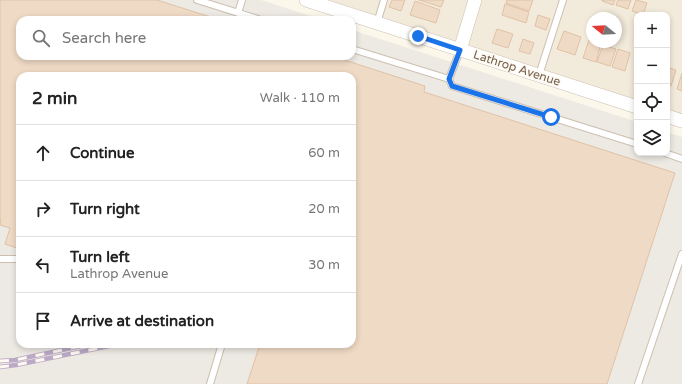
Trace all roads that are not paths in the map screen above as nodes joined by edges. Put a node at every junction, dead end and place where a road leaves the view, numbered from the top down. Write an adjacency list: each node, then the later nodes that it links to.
1 (197, 0): 7 (lane)
2 (242, 0): 7 (lane)
3 (306, 0): 9 (street, Lathrop Avenue)
4 (384, 0): 11 (lane)
5 (475, 0): 13 (street)
6 (563, 0): 14 (lane)
7 (238, 13): 8 (lane)
8 (248, 16)
9 (355, 16)
10 (356, 16): 11 (street, Lathrop Avenue)
11 (377, 23): 13 (street, Lathrop Avenue)
12 (356, 50): 15 (lane)
13 (460, 50): 14 (street, Lathrop Avenue); 15 (lane)
14 (539, 75): 16 (street, Lathrop Avenue)
15 (449, 79): 19 (lane)
16 (634, 106)
17 (670, 117): 18 (street)
18 (682, 121)
19 (634, 143)
20 (670, 154): 21 (lane)
21 (682, 158)
22 (682, 254): 27 (lane)
23 (0, 259): 24 (lane)
24 (16, 259)
25 (221, 348): 26 (lane)
26 (210, 384)
27 (638, 384)

